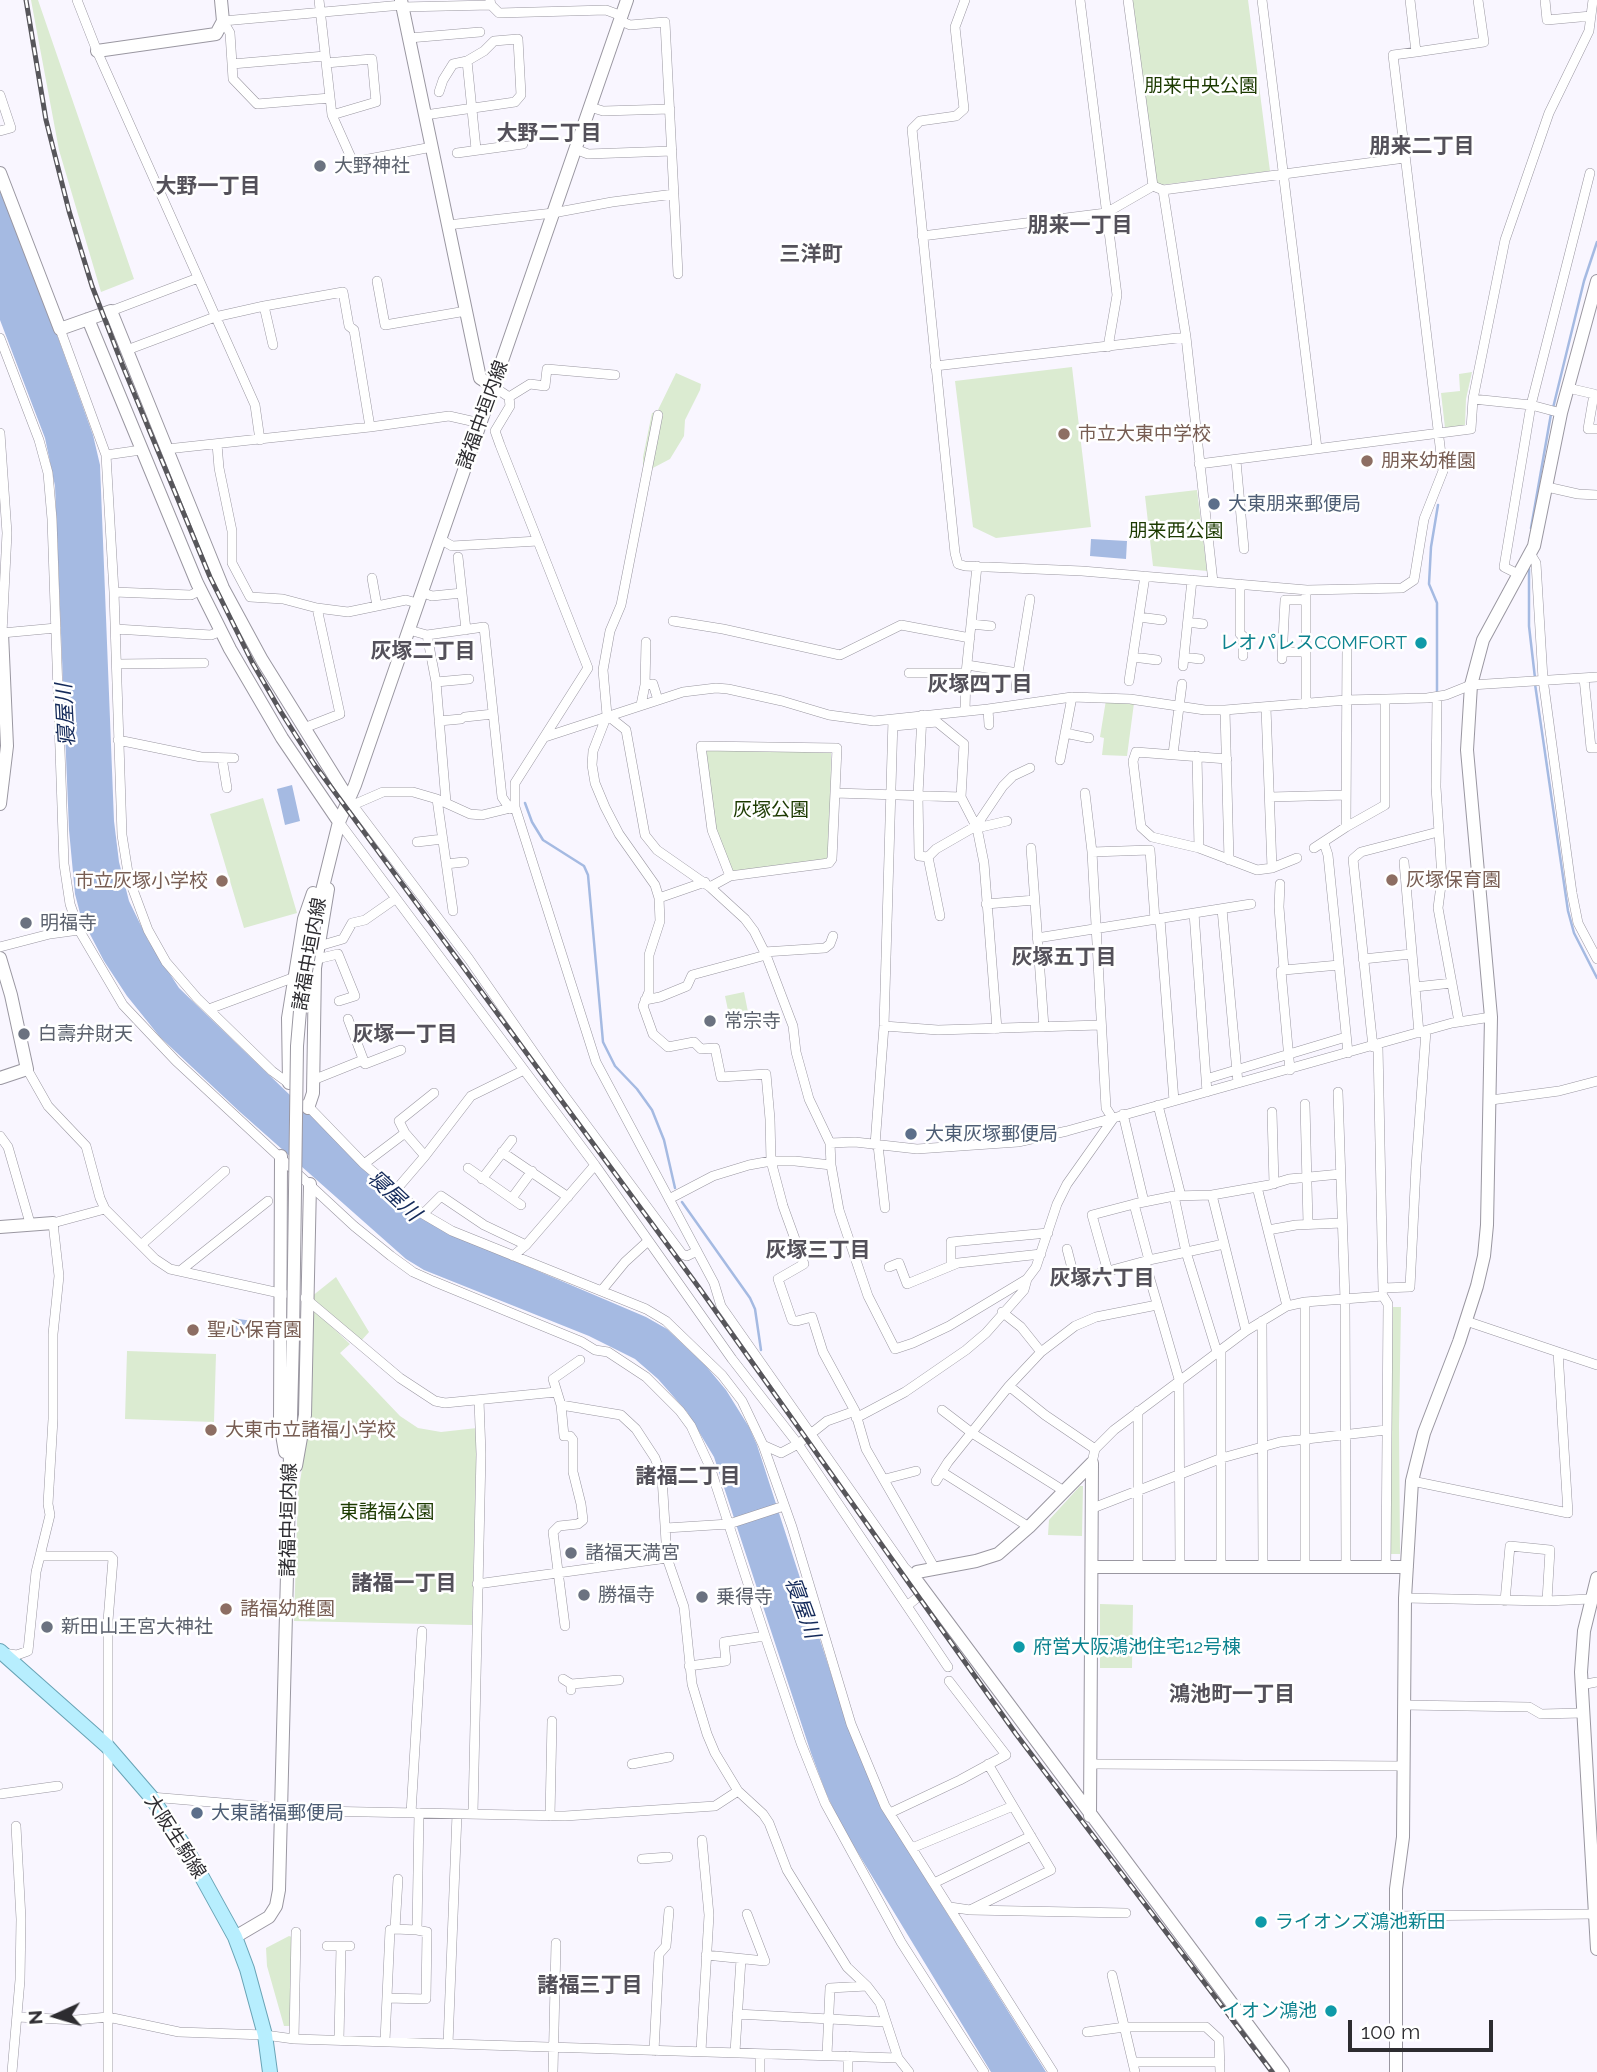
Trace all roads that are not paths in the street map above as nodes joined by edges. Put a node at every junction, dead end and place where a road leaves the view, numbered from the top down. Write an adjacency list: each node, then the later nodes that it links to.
1 (77, 0): 21 (street)
2 (221, 0): 18 (street)
3 (319, 0): 15 (street)
4 (627, 0): 17 (street, 諸福中垣内線)
5 (965, 0): 50 (street)
6 (1080, 0): 48 (street)
7 (1128, 0): 45 (street)
8 (1262, 0): 44 (street)
9 (1410, 0): 22 (street)
10 (1478, 0): 22 (street)
11 (1545, 0): 16 (street)
12 (1593, 0): 16 (street)
13 (491, 2): 14 (street); 17 (street)
14 (401, 4): 15 (street); 20 (street)
15 (320, 13): 18 (street); 23 (street)
16 (1591, 16): 71 (street)
17 (621, 19): 30 (street, 諸福中垣内線); 31 (street)
18 (222, 21): 21 (street); 25 (street)
19 (480, 32): 20 (street)
20 (409, 38): 33 (street)
21 (97, 51): 52 (street)
22 (1416, 52): 41 (street)
23 (325, 59): 25 (street); 28 (street); 32 (street)
24 (467, 61): 26 (street); 29 (street); 29 (street)
25 (232, 64): 28 (street)
26 (439, 92)
27 (0, 95): 34 (street)
28 (330, 98): 32 (street)
29 (471, 107): 33 (street); 37 (street)
30 (590, 107): 31 (street); 38 (street, 諸福中垣内線)
31 (670, 109): 39 (street)
32 (331, 115): 36 (street)
33 (425, 115): 36 (street)
34 (0, 131)
35 (523, 144): 37 (street)
36 (432, 146): 49 (street)
37 (476, 149): 40 (street)
38 (575, 149): 39 (street); 47 (street, 諸福中垣内線)
39 (672, 151): 46 (street)
40 (457, 153)
41 (1405, 158): 44 (street); 78 (street)
42 (0, 173): 60 (street)
43 (1590, 173): 72 (street)
44 (1283, 174): 45 (street); 84 (street)
45 (1158, 188): 48 (street); 61 (street)
46 (674, 194): 47 (street); 51 (street)
47 (553, 213): 49 (street); 68 (street, 諸福中垣内線)
48 (1106, 213): 50 (street); 64 (street)
49 (448, 225): 57 (street)
50 (922, 236): 66 (street)
51 (678, 274)
52 (198, 278): 56 (street); 58 (street)
53 (377, 281): 57 (street)
54 (1597, 281): 69 (street)
55 (264, 306): 58 (street); 63 (street); 76 (street)
56 (111, 311): 59 (street); 65 (street)
57 (466, 311): 68 (street)
58 (215, 317): 65 (street); 80 (street)
59 (88, 319): 60 (street); 85 (street)
60 (60, 329): 86 (street)
61 (1186, 337): 64 (street); 88 (street)
62 (0, 338): 118 (street)
63 (273, 345)
64 (1108, 347): 66 (street)
65 (127, 350): 83 (street)
66 (935, 366): 96 (street)
67 (615, 375): 70 (street)
68 (494, 387): 70 (street); 75 (street, 諸福中垣内線)
69 (1568, 388): 73 (street); 77 (street)
70 (509, 397): 92 (street)
71 (1473, 399): 72 (street); 78 (street)
72 (1531, 405): 73 (street); 97 (street)
73 (1560, 413): 89 (street)
74 (658, 415): 137 (street)
75 (480, 424): 76 (street); 91 (street, 諸福中垣内線)
76 (370, 427): 80 (street)
77 (1597, 429)
78 (1440, 432): 84 (street); 106 (street)
79 (0, 433): 81 (street)
80 (260, 440): 82 (street)
81 (0, 441): 123 (street)
82 (217, 444): 83 (street); 110 (street)
83 (167, 449): 169 (street)
84 (1317, 449): 87 (street)
85 (141, 450): 86 (street); 103 (street)
86 (106, 455): 104 (street)
87 (1236, 461): 88 (street); 93 (street)
88 (1199, 464): 101 (street)
89 (1547, 487): 90 (street); 94 (street)
90 (1597, 495)
91 (440, 539): 92 (street); 107 (street, 諸福中垣内線)
92 (538, 541): 135 (street)
93 (1244, 549)
94 (1530, 553): 97 (street); 143 (street)
95 (458, 557): 105 (street)
96 (977, 566): 98 (street); 115 (street)
97 (1518, 574): 148 (street)
98 (1145, 576): 100 (street); 111 (street)
99 (372, 578): 109 (street)
100 (1192, 580): 101 (street); 114 (street)
101 (1213, 582): 102 (street)
102 (1240, 584): 106 (street); 129 (street)
103 (201, 590): 104 (street); 122 (street)
104 (114, 592): 119 (street)
105 (462, 593): 107 (street); 121 (street)
106 (1306, 595): 128 (street); 128 (street)
107 (419, 597): 109 (street); 120 (street, 諸福中垣内線)
108 (1030, 599): 139 (street)
109 (377, 606): 110 (street)
110 (317, 608): 169 (street)
111 (1139, 617): 112 (street); 130 (street)
112 (1162, 620)
113 (673, 621): 125 (street)
114 (1188, 622): 116 (street); 131 (street)
115 (971, 624): 117 (street); 125 (street)
116 (1203, 624)
117 (992, 626)
118 (56, 628): 123 (street); 227 (street)
119 (116, 629): 122 (street); 134 (street)
120 (409, 630): 124 (street); 191 (street, 諸福中垣内線)
121 (466, 630): 124 (street); 163 (street)
122 (221, 631): 195 (street)
123 (1, 633): 155 (street)
124 (427, 635): 145 (street)
125 (970, 638): 136 (street)
126 (646, 642): 147 (street)
127 (1347, 647): 153 (street)
128 (1306, 652): 156 (street)
129 (1243, 656)
130 (1133, 657): 132 (street); 144 (street)
131 (1200, 659)
132 (1157, 660)
133 (204, 663): 134 (street)
134 (117, 664): 173 (street)
135 (588, 668): 137 (street); 171 (street)
136 (966, 669): 138 (street); 139 (street); 162 (street)
137 (603, 670): 164 (street)
138 (909, 673)
139 (1018, 673): 149 (street)
140 (1597, 677): 141 (street)
141 (1584, 678): 143 (street); 174 (street)
142 (469, 679): 145 (street)
143 (1542, 679): 148 (street); 237 (street)
144 (1129, 681)
145 (436, 682): 166 (street)
146 (1182, 684): 158 (street)
147 (645, 685): 152 (street); 157 (street)
148 (1471, 685): 150 (street); 247 (street)
149 (1016, 688)
150 (1437, 696): 154 (street); 198 (street)
151 (1072, 697): 158 (street); 160 (street); 170 (street)
152 (658, 700): 157 (street); 167 (street)
153 (1346, 700): 154 (street); 156 (street); 187 (street)
154 (1385, 700): 197 (street)
155 (2, 702): 192 (street)
156 (1306, 704): 159 (street)
157 (641, 705): 164 (street)
158 (1178, 706): 161 (street); 175 (street)
159 (1266, 708): 161 (street); 189 (street)
160 (988, 709): 162 (street); 168 (street)
161 (1225, 710): 179 (street)
162 (965, 711): 165 (street)
163 (493, 714): 166 (street); 193 (street)
164 (607, 715): 171 (street); 215 (street); 217 (street)
165 (922, 719): 167 (street); 186 (street); 188 (street)
166 (439, 721): 190 (street)
167 (893, 722): 185 (street)
168 (989, 726)
169 (304, 728): 191 (street)
170 (1065, 733): 172 (street); 180 (street)
171 (545, 737): 193 (street)
172 (1089, 738)
173 (118, 740): 177 (street); 246 (street)
174 (1597, 748)
175 (1173, 754): 176 (street); 203 (street)
176 (1197, 756): 179 (street); 203 (street)
177 (222, 758): 178 (street); 182 (street)
178 (234, 758)
179 (1227, 759): 209 (street)
180 (1060, 760)
181 (1030, 768): 196 (street)
182 (227, 788)
183 (835, 793): 185 (street); 214 (street); 214 (street)
184 (1085, 793): 205 (street)
185 (892, 794): 186 (street); 251 (street)
186 (918, 795): 188 (street); 207 (street)
187 (1346, 795): 189 (street); 197 (street)
188 (961, 797): 196 (street)
189 (1270, 797): 213 (street)
190 (441, 800): 191 (street); 193 (street); 199 (street)
191 (351, 802): 195 (street, 諸福中垣内線); 327 (street)
192 (0, 804)
193 (512, 808): 308 (street)
194 (1007, 821): 196 (street)
195 (339, 822): 206 (street, 諸福中垣内線); 218 (street)
196 (976, 827): 207 (street); 220 (street)
197 (1346, 827): 201 (street)
198 (1438, 832): 236 (street); 241 (street)
199 (443, 839): 200 (street); 212 (street)
200 (417, 842)
201 (1324, 843): 204 (street); 238 (street)
202 (1031, 848): 219 (street)
203 (1199, 848): 209 (street)
204 (1314, 848)
205 (1092, 852): 226 (street); 228 (street)
206 (330, 857): 232 (street); 240 (street); 385 (street, 諸福中垣内線, bridge)
207 (928, 857): 225 (street)
208 (1297, 858): 213 (street)
209 (1229, 860): 213 (street)
210 (464, 862): 212 (street)
211 (1404, 862): 234 (street)
212 (446, 864): 223 (street)
213 (1272, 868)
214 (730, 876): 215 (street)
215 (707, 884): 217 (street); 233 (street)
216 (1280, 884): 239 (street)
217 (659, 898): 244 (street)
218 (395, 899): 232 (street); 262 (street)
219 (1035, 900): 220 (street); 230 (street)
220 (986, 904): 253 (street)
221 (1251, 904): 222 (street)
222 (1222, 909): 224 (street); 263 (street)
223 (453, 911)
224 (1194, 914): 226 (street); 266 (street)
225 (940, 916)
226 (1158, 919): 228 (street); 275 (street)
227 (79, 930): 231 (street); 288 (street)
228 (1096, 930): 230 (street); 250 (street)
229 (833, 936): 233 (street)
230 (1037, 938): 252 (street)
231 (0, 947)
232 (318, 952): 245 (street); 267 (street)
233 (765, 954): 244 (street); 285 (street)
234 (1411, 954): 236 (street); 242 (street)
235 (0, 958): 243 (street)
236 (1363, 959): 256 (street)
237 (1597, 960)
238 (1339, 965): 239 (street); 255 (street)
239 (1284, 970): 259 (street)
240 (295, 977): 246 (street); 269 (street)
241 (1452, 983): 242 (street); 249 (street)
242 (1415, 987): 254 (street)
243 (5, 992): 261 (street)
244 (645, 1000): 290 (street)
245 (338, 1001)
246 (209, 1009): 269 (street)
247 (1491, 1017): 249 (street); 274 (street)
248 (348, 1019): 260 (street)
249 (1459, 1022): 254 (street)
250 (1100, 1025): 252 (street); 281 (street)
251 (884, 1026): 253 (street); 286 (street)
252 (1044, 1027): 253 (street)
253 (997, 1029)
254 (1423, 1032): 256 (street); 338 (street)
255 (1346, 1037): 258 (street); 259 (street)
256 (1375, 1046): 258 (street); 338 (street)
257 (401, 1050): 260 (street)
258 (1348, 1053): 264 (street)
259 (1288, 1055): 263 (street); 264 (street)
260 (363, 1060): 267 (street)
261 (27, 1069): 265 (street); 313 (street)
262 (524, 1070): 289 (street); 292 (street)
263 (1237, 1070): 266 (street); 270 (street)
264 (1290, 1070): 270 (street)
265 (0, 1078)
266 (1206, 1079): 271 (street)
267 (313, 1080): 278 (street)
268 (1597, 1081): 274 (street)
269 (289, 1083): 278 (street)
270 (1238, 1083): 271 (street)
271 (1207, 1092): 275 (street)
272 (1338, 1092): 297 (street)
273 (434, 1093): 282 (street)
274 (1491, 1100): 347 (street)
275 (1174, 1101): 277 (street)
276 (1305, 1104): 298 (street)
277 (1158, 1105): 280 (street); 305 (street)
278 (308, 1108): 291 (street)
279 (1272, 1112): 301 (street)
280 (1123, 1114): 281 (street); 310 (street)
281 (1113, 1119): 286 (street); 321 (street)
282 (405, 1133): 289 (street); 291 (street)
283 (0, 1136): 315 (street)
284 (512, 1140): 287 (street)
285 (830, 1143): 286 (street); 293 (street)
286 (877, 1145): 312 (street)
287 (502, 1152): 296 (street); 299 (street)
288 (281, 1156): 300 (street); 339 (street)
289 (425, 1156): 303 (street)
290 (771, 1161): 293 (street); 308 (street); 365 (street)
291 (364, 1164): 303 (street)
292 (594, 1165): 306 (street); 322 (street)
293 (831, 1165): 348 (street)
294 (468, 1168): 299 (street)
295 (225, 1171): 324 (street)
296 (532, 1171): 306 (street); 307 (street)
297 (1340, 1174): 298 (street); 317 (street)
298 (1307, 1177): 301 (street); 318 (street)
299 (482, 1179): 307 (street)
300 (310, 1184): 340 (street); 388 (street)
301 (1274, 1184): 302 (street)
302 (1256, 1187): 304 (street); 320 (street)
303 (395, 1191): 314 (street)
304 (1212, 1195): 305 (street); 323 (street)
305 (1177, 1196): 310 (street); 328 (street)
306 (568, 1197): 325 (street)
307 (512, 1198): 311 (street)
308 (668, 1199): 327 (street)
309 (268, 1200): 334 (street)
310 (1139, 1203): 331 (street); 335 (street)
311 (521, 1205)
312 (885, 1208)
313 (106, 1209): 316 (street); 324 (street)
314 (423, 1214): 325 (street); 330 (street)
315 (30, 1223): 316 (street); 319 (street)
316 (52, 1223): 391 (street)
317 (1342, 1223): 318 (street); 341 (street)
318 (1308, 1224): 320 (street)
319 (0, 1227)
320 (1268, 1230): 344 (street)
321 (1048, 1233): 329 (street); 332 (street)
322 (648, 1241): 337 (street); 354 (street)
323 (1224, 1244): 328 (street); 349 (street)
324 (141, 1245): 334 (street)
325 (526, 1245): 330 (street)
326 (1067, 1249): 335 (street)
327 (697, 1251): 367 (street)
328 (1186, 1252): 331 (street); 351 (street)
329 (1041, 1254): 332 (street); 336 (street)
330 (513, 1256): 337 (street)
331 (1147, 1261): 335 (street); 343 (street)
332 (951, 1266): 333 (street)
333 (889, 1267)
334 (180, 1271): 339 (street)
335 (1108, 1272)
336 (1027, 1279): 345 (street); 348 (street)
337 (602, 1290): 357 (street)
338 (1383, 1292): 341 (street); 366 (street)
339 (282, 1293): 340 (street); 385 (street)
340 (307, 1298): 361 (street); 385 (street)
341 (1345, 1300): 342 (street); 369 (street)
342 (1305, 1302): 344 (street); 370 (street)
343 (1157, 1305): 352 (street); 358 (street)
344 (1287, 1306): 346 (street)
345 (1002, 1312): 352 (street); 365 (street)
346 (1262, 1321): 349 (street); 373 (street)
347 (1466, 1321): 353 (street); 382 (street)
348 (884, 1331): 350 (street)
349 (1246, 1331): 351 (street)
350 (875, 1336)
351 (1219, 1351): 358 (street); 375 (street)
352 (1041, 1352): 359 (street)
353 (1558, 1352): 356 (street); 382 (street)
354 (732, 1359): 357 (street); 371 (street)
355 (580, 1360): 360 (street)
356 (1597, 1365)
357 (717, 1370): 372 (street)
358 (1179, 1379): 364 (street); 379 (street)
359 (1009, 1386): 368 (street); 374 (street)
360 (556, 1392): 361 (street); 362 (street)
361 (479, 1400): 406 (street)
362 (561, 1405): 390 (street); 403 (street)
363 (942, 1410): 368 (street)
364 (1138, 1411): 374 (street); 383 (street)
365 (856, 1414): 367 (street); 380 (street)
366 (1386, 1430): 369 (street); 402 (street)
367 (811, 1433): 371 (street); 404 (street)
368 (971, 1433): 378 (street); 384 (street)
369 (1346, 1435): 370 (street); 400 (street)
370 (1305, 1439): 373 (street); 399 (street)
371 (797, 1444): 372 (street); 412 (street)
372 (763, 1445): 386 (street)
373 (1264, 1447): 375 (street); 398 (street)
374 (1095, 1449): 376 (street)
375 (1222, 1458): 379 (street); 397 (street)
376 (1092, 1463): 384 (street); 387 (street)
377 (916, 1471): 380 (street)
378 (943, 1472): 381 (street); 389 (street)
379 (1181, 1474): 383 (street); 396 (street)
380 (884, 1479): 393 (street)
381 (936, 1480)
382 (1412, 1481): 401 (street)
383 (1138, 1490): 387 (street); 395 (street)
384 (1064, 1491): 389 (street)
385 (290, 1493): 438 (street, 諸福中垣内線)
386 (783, 1506): 388 (street); 441 (street)
387 (1093, 1508): 394 (street)
388 (730, 1523): 390 (street); 415 (street)
389 (1030, 1527): 393 (street)
390 (666, 1528): 392 (street)
391 (41, 1556): 416 (street); 427 (street)
392 (667, 1558): 403 (street); 417 (street)
393 (934, 1567): 404 (street)
394 (1091, 1567): 395 (street); 431 (street)
395 (1138, 1567): 396 (street)
396 (1180, 1567): 397 (street)
397 (1221, 1567): 398 (street)
398 (1263, 1567): 399 (street)
399 (1305, 1567): 400 (street)
400 (1346, 1567): 402 (street)
401 (1407, 1567): 402 (street); 408 (street)
402 (1386, 1568)
403 (558, 1571): 406 (street); 413 (street)
404 (914, 1577): 407 (street)
405 (1597, 1578): 409 (street)
406 (477, 1584): 440 (street)
407 (924, 1592): 412 (street); 444 (street)
408 (1405, 1598): 410 (street); 424 (street)
409 (1590, 1599): 411 (street); 423 (street)
410 (1506, 1601): 411 (street); 411 (street)
411 (1547, 1601)
412 (907, 1606): 418 (street)
413 (565, 1626)
414 (422, 1631): 439 (street)
415 (765, 1636): 417 (street); 501 (street)
416 (0, 1652): 427 (main road, 大阪生駒線)
417 (690, 1666): 434 (street)
418 (948, 1667)
419 (619, 1680): 422 (street)
420 (949, 1681): 430 (street)
421 (1597, 1682): 423 (street)
422 (568, 1684)
423 (1581, 1685): 425 (street)
424 (1404, 1705): 425 (street); 432 (street)
425 (1582, 1713): 458 (street)
426 (552, 1721): 443 (street)
427 (107, 1746): 436 (main road, 大阪生駒線); 474 (street)
428 (669, 1757): 429 (street)
429 (632, 1764)
430 (988, 1764): 437 (street); 441 (street)
431 (1091, 1764): 432 (street); 444 (street)
432 (1404, 1766): 459 (street)
433 (58, 1786): 435 (street)
434 (738, 1791): 443 (street); 470 (street)
435 (0, 1794)
436 (151, 1797): 438 (street); 463 (main road, 大阪生駒線)
437 (1013, 1806): 446 (street); 448 (street)
438 (282, 1808): 439 (street); 463 (street, 諸福中垣内線)
439 (415, 1813): 442 (street); 461 (street)
440 (473, 1813): 442 (street); 443 (street)
441 (890, 1813): 448 (street)
442 (457, 1814): 483 (street)
443 (550, 1816)
444 (1090, 1816): 503 (street)
445 (16, 1826): 473 (street)
446 (1031, 1836): 452 (street); 455 (street)
447 (702, 1840): 467 (street)
448 (912, 1848): 452 (street)
449 (668, 1857): 450 (street)
450 (642, 1859)
451 (398, 1879): 460 (street)
452 (934, 1882): 453 (street)
453 (950, 1907): 455 (street); 502 (street)
454 (669, 1910): 485 (street)
455 (970, 1910): 456 (street)
456 (1126, 1913)
457 (747, 1914): 468 (street)
458 (1596, 1914): 459 (street); 466 (street)
459 (1395, 1916): 504 (street)
460 (395, 1928): 461 (street); 471 (street)
461 (417, 1930): 471 (street)
462 (296, 1932): 480 (street)
463 (235, 1937): 479 (main road, 大阪生駒線)
464 (556, 1943): 484 (street)
465 (327, 1946): 481 (street)
466 (1597, 1949)
467 (706, 1955): 468 (street); 486 (street)
468 (741, 1959): 472 (street)
469 (1112, 1975): 477 (street)
470 (867, 1986): 475 (street); 476 (street)
471 (387, 1998): 482 (street)
472 (737, 2014): 475 (street); 487 (street)
473 (17, 2017): 474 (street); 494 (street)
474 (108, 2017): 479 (street); 495 (street)
475 (828, 2020): 476 (street); 489 (street)
476 (885, 2022): 491 (street)
477 (1125, 2027): 478 (street); 492 (street); 493 (street)
478 (1087, 2032)
479 (265, 2035): 480 (street); 496 (main road, 大阪生駒線)
480 (294, 2039): 481 (street)
481 (339, 2039): 482 (street)
482 (385, 2042): 483 (street)
483 (448, 2044): 484 (street)
484 (553, 2048): 485 (street); 497 (street)
485 (654, 2051): 486 (street)
486 (701, 2051): 487 (street)
487 (735, 2052): 488 (street)
488 (760, 2054): 489 (street); 498 (street)
489 (827, 2055): 490 (street)
490 (848, 2056): 491 (street); 499 (street)
491 (898, 2058): 500 (street)
492 (1134, 2067): 493 (street)
493 (1220, 2067)
494 (12, 2072)
495 (108, 2072)
496 (270, 2072)
497 (553, 2072)
498 (760, 2072)
499 (848, 2072)
500 (909, 2072)
501 (984, 2072)
502 (1053, 2072)
503 (1283, 2072)
504 (1396, 2072)

